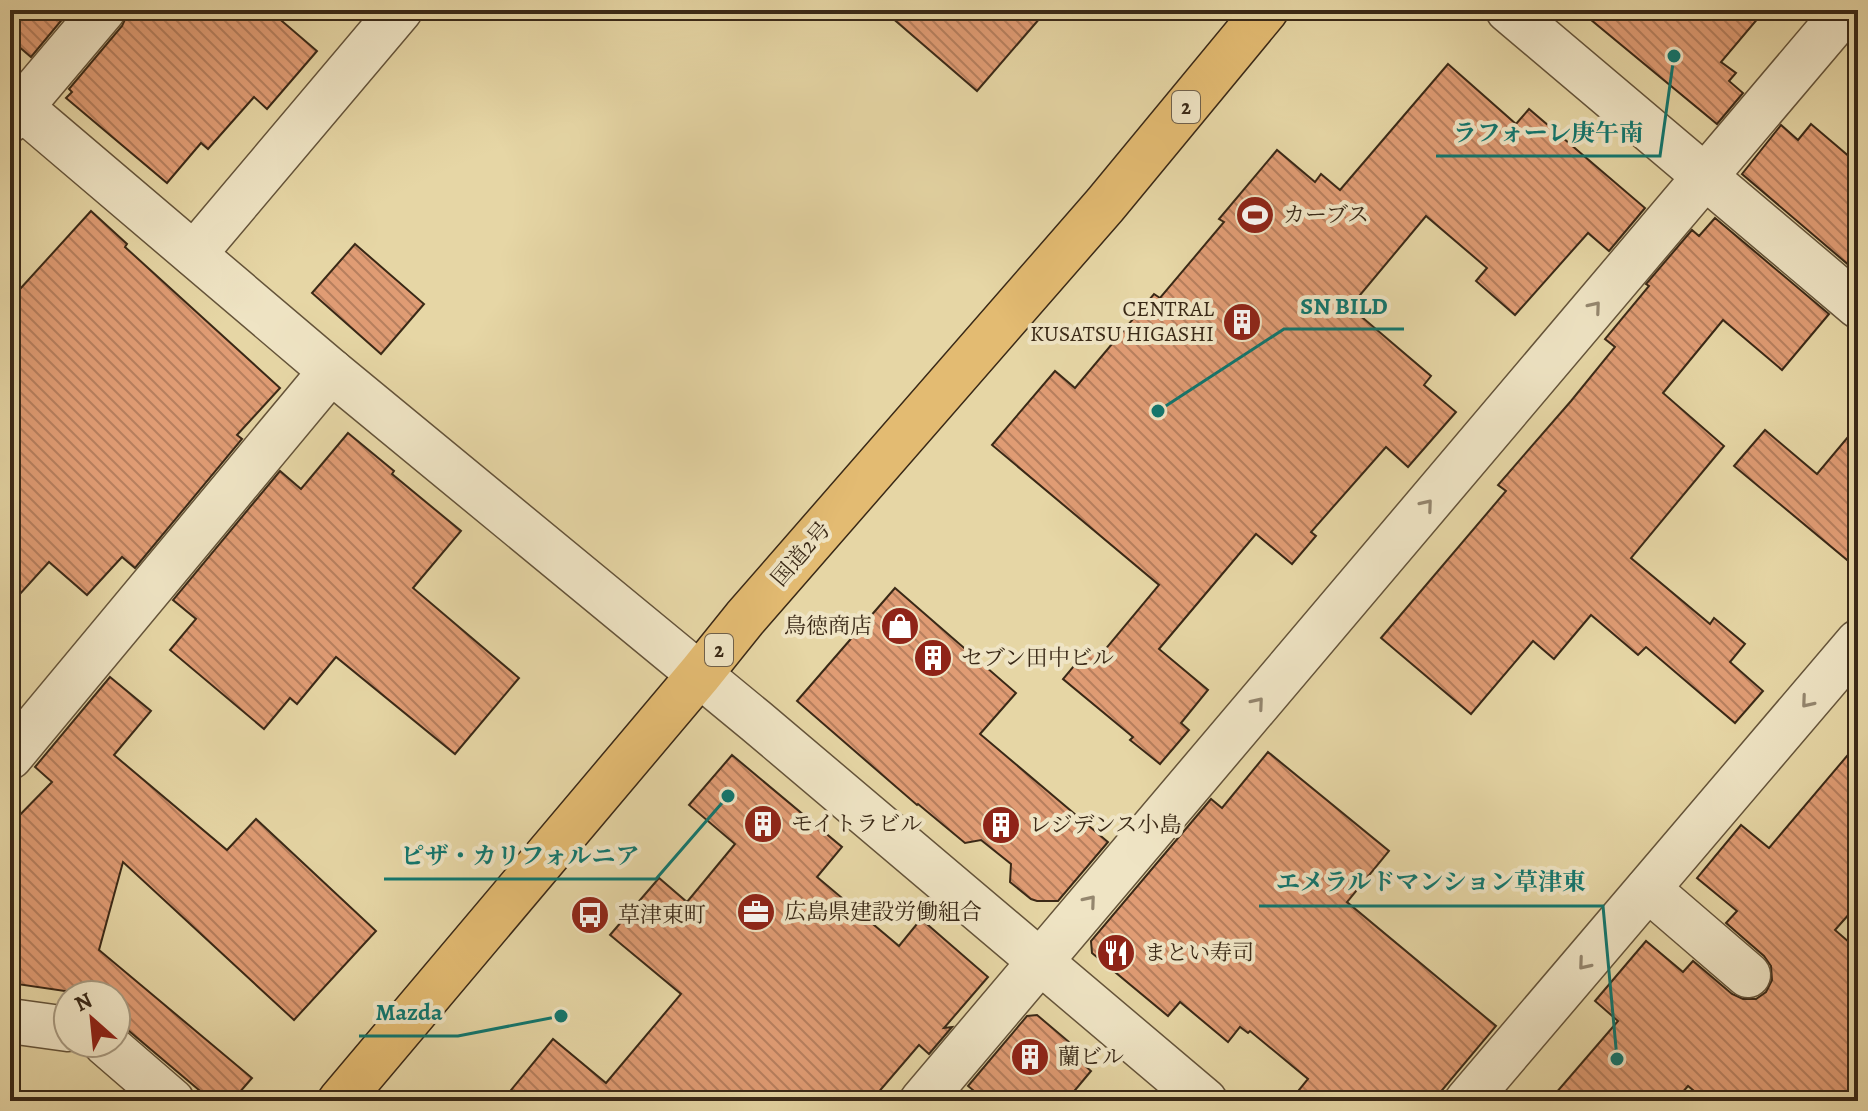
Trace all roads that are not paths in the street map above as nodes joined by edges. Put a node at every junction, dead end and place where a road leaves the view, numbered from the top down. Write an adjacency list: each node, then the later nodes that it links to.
1 (103, 10): 6 (street)
2 (400, 10): 8 (street)
3 (1266, 10): 12 (highway, 国道2号 / 2)
4 (1508, 10): 7 (street)
5 (1846, 10): 7 (street)
6 (14, 108): 8 (street)
7 (1706, 176): 9 (street); 15 (street, one-way to 7)
8 (194, 254): 10 (street)
9 (1858, 306)
10 (331, 371): 12 (street); 13 (street)
11 (1858, 642): 14 (street, one-way to 14)
12 (700, 674): 15 (street); 21 (highway, 国道2号 / 2)
13 (10, 757)
14 (1648, 889): 16 (street); 24 (street, one-way to 24)
15 (1040, 961): 22 (street); 23 (street)
16 (1748, 975)
17 (10, 1021): 18 (street)
18 (52, 1027)
19 (123, 1059): 20 (street)
20 (172, 1101)
21 (340, 1101)
22 (922, 1101)
23 (1205, 1101)
24 (1467, 1101)

